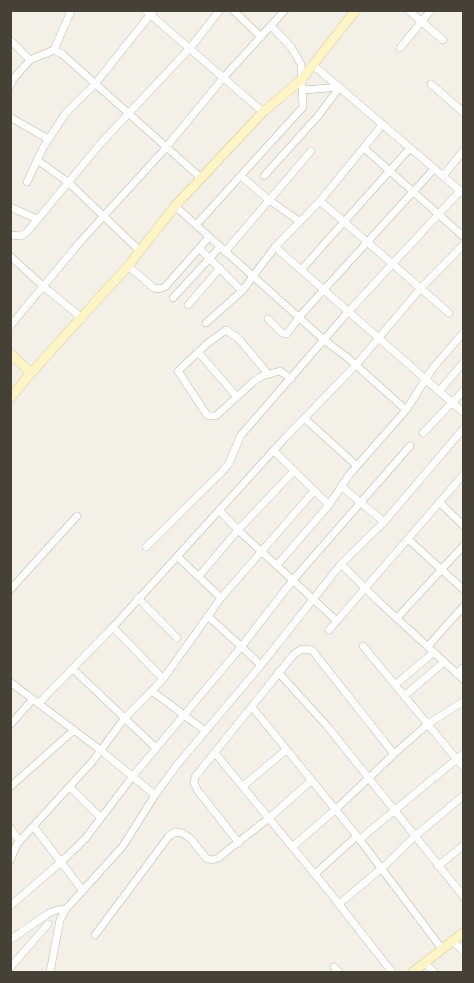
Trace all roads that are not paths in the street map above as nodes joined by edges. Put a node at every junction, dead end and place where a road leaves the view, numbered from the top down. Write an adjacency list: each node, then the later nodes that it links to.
1 (71, 10): 16 (street)
2 (220, 10): 14 (street)
3 (233, 10): 11 (street)
4 (285, 10): 10 (street)
5 (408, 10): 9 (street)
6 (430, 10): 9 (street)
7 (150, 12): 14 (street); 21 (street)
8 (352, 12): 18 (main road)
9 (421, 22): 13 (street); 15 (street)
10 (271, 26): 11 (street); 20 (street)
11 (261, 37): 19 (street)
12 (10, 40): 17 (street)
13 (443, 40)
14 (190, 48): 19 (street); 27 (street)
15 (400, 48)
16 (54, 50): 17 (street); 21 (street)
17 (30, 60): 23 (street)
18 (313, 65): 20 (main road); 24 (street)
19 (224, 77): 26 (street); 32 (street)
20 (301, 80): 25 (street); 26 (main road)
21 (95, 84): 27 (street); 31 (street)
22 (431, 84): 28 (street)
23 (10, 86)
24 (340, 87): 25 (street); 30 (street); 41 (street)
25 (303, 90): 40 (street)
26 (264, 112): 43 (main road)
27 (128, 113): 32 (street); 45 (street)
28 (464, 113)
29 (10, 117): 31 (street)
30 (383, 124): 33 (street); 34 (street)
31 (48, 139): 37 (street)
32 (166, 148): 43 (street); 53 (street)
33 (364, 148): 39 (street); 49 (street)
34 (410, 148): 38 (street); 39 (street)
35 (311, 151): 48 (street)
36 (462, 152): 42 (street)
37 (37, 160): 44 (street); 45 (street)
38 (433, 170): 42 (street); 46 (street)
39 (390, 172): 46 (street); 56 (street)
40 (241, 176): 48 (street); 57 (street)
41 (264, 176)
42 (442, 176): 47 (street)
43 (201, 178): 50 (main road)
44 (27, 182)
45 (68, 182): 53 (street); 54 (street)
46 (414, 192): 52 (street); 61 (street)
47 (462, 193): 52 (street)
48 (269, 200): 55 (street); 65 (street)
49 (320, 201): 55 (street); 56 (street)
50 (175, 206): 57 (street); 66 (main road)
51 (10, 207): 54 (street)
52 (439, 213): 60 (street); 69 (street)
53 (105, 215): 66 (street); 74 (street)
54 (37, 219): 58 (street)
55 (299, 221): 63 (street)
56 (344, 222): 61 (street); 72 (street)
57 (196, 225): 59 (street)
58 (10, 235)
59 (209, 237): 64 (street); 65 (street)
60 (464, 237)
61 (368, 242): 69 (street); 76 (street)
62 (464, 244): 75 (street)
63 (275, 247): 72 (street); 73 (street)
64 (200, 249): 68 (street); 70 (street)
65 (222, 249): 68 (street); 73 (street)
66 (141, 251): 70 (main road)
67 (10, 256): 74 (street)
68 (209, 258): 71 (street); 78 (street)
69 (393, 264): 75 (street); 80 (street)
70 (128, 266): 83 (main road)
71 (220, 268): 77 (street); 79 (street)
72 (301, 270): 76 (street)
73 (253, 277): 77 (street); 82 (street)
74 (44, 287): 83 (street); 86 (street)
75 (420, 289): 81 (street); 88 (street)
76 (323, 290): 80 (street); 82 (street)
77 (242, 291): 85 (street)
78 (173, 298)
79 (188, 305)
80 (348, 312): 88 (street); 89 (street)
81 (449, 314)
82 (299, 317): 84 (street); 89 (street)
83 (82, 318): 94 (main road)
84 (268, 319)
85 (206, 323)
86 (10, 326)
87 (464, 332): 97 (street)
88 (378, 339): 93 (street); 97 (street)
89 (324, 340): 93 (street); 96 (street)
90 (10, 352): 94 (main road)
91 (198, 352): 95 (street); 100 (street); 100 (street)
92 (464, 362): 99 (street)
93 (356, 365): 103 (street); 105 (street)
94 (31, 373): 101 (main road)
95 (268, 374): 96 (street); 100 (street)
96 (291, 379): 125 (street)
97 (424, 380): 99 (street); 103 (street)
98 (464, 390): 102 (street)
99 (439, 391): 102 (street)
100 (237, 397)
101 (10, 398)
102 (453, 402): 104 (street); 106 (street)
103 (406, 410): 110 (street)
104 (464, 413)
105 (304, 418): 109 (street); 110 (street)
106 (423, 433)
107 (462, 433): 120 (street)
108 (410, 446): 116 (street)
109 (274, 451): 111 (street); 118 (street)
110 (357, 466): 113 (street)
111 (294, 471): 114 (street); 122 (street)
112 (464, 474): 115 (street)
113 (341, 486): 116 (street); 117 (street)
114 (314, 491): 117 (street); 126 (street)
115 (439, 502): 121 (street); 123 (street)
116 (359, 503): 120 (street); 132 (street)
117 (329, 505): 128 (street)
118 (219, 510): 122 (street); 127 (street)
119 (77, 516): 134 (street)
120 (384, 522): 129 (street)
121 (464, 526)
122 (238, 530): 126 (street); 131 (street)
123 (408, 539): 130 (street); 133 (street)
124 (464, 545): 130 (street)
125 (146, 547)
126 (261, 550): 128 (street); 137 (street)
127 (178, 557): 131 (street); 136 (street)
128 (277, 564): 132 (street)
129 (341, 564): 133 (street); 138 (street)
130 (440, 570): 135 (street); 141 (street)
131 (199, 576): 137 (street)
132 (293, 579): 138 (street); 147 (street)
133 (364, 588): 141 (street); 142 (street)
134 (10, 590)
135 (464, 590)
136 (138, 598): 143 (street); 145 (street)
137 (221, 598): 140 (street)
138 (314, 598): 142 (street); 150 (street)
139 (464, 606): 148 (street)
140 (208, 616): 147 (street); 155 (street)
141 (397, 618): 148 (street)
142 (338, 621): 144 (street)
143 (113, 627): 152 (street); 155 (street)
144 (329, 630)
145 (177, 638)
146 (363, 646): 158 (street)
147 (241, 647): 150 (street); 164 (street)
148 (431, 649): 149 (street); 158 (street)
149 (444, 662): 154 (street); 160 (street)
150 (261, 665): 169 (street)
151 (464, 667): 154 (street)
152 (73, 669): 161 (street); 165 (street)
153 (278, 672): 163 (street); 175 (street); 179 (street)
154 (457, 674): 156 (street)
155 (163, 679): 159 (street)
156 (464, 680)
157 (10, 682): 161 (street)
158 (395, 685): 160 (street)
159 (152, 691): 164 (street); 165 (street)
160 (404, 696): 166 (street)
161 (36, 701): 167 (street); 168 (street)
162 (464, 701): 166 (street)
163 (252, 707): 171 (street); 173 (street)
164 (184, 715): 169 (street); 170 (street)
165 (124, 719): 170 (street); 172 (street)
166 (429, 724): 175 (street); 176 (street)
167 (10, 725)
168 (74, 730): 172 (street); 183 (street)
169 (204, 730): 184 (street)
170 (156, 748): 178 (street)
171 (286, 750): 180 (street); 181 (street)
172 (101, 751): 178 (street); 182 (street)
173 (215, 753): 181 (street); 195 (street)
174 (464, 753): 176 (street)
175 (394, 754): 179 (street)
176 (457, 759): 177 (street); 187 (street)
177 (464, 768)
178 (132, 777): 184 (street); 188 (street)
179 (368, 778): 186 (street); 187 (street)
180 (311, 781): 186 (street); 189 (street)
181 (243, 786): 189 (street)
182 (69, 787): 188 (street); 190 (street)
183 (10, 788)
184 (155, 795): 203 (street)
185 (464, 795): 193 (street)
186 (335, 810): 192 (street); 197 (street)
187 (393, 811): 192 (street); 193 (street)
188 (101, 818): 199 (street)
189 (269, 818): 195 (street); 197 (street)
190 (34, 827): 194 (street); 199 (street)
191 (10, 828): 194 (street)
192 (359, 837): 201 (street); 202 (street)
193 (414, 837): 200 (street); 201 (street)
194 (20, 841): 198 (street)
195 (238, 843): 212 (street)
196 (464, 845): 200 (street)
197 (292, 847): 202 (street)
198 (10, 861)
199 (62, 862): 203 (street); 206 (street)
200 (438, 866): 204 (street)
201 (382, 868): 205 (street); 215 (street)
202 (315, 874): 205 (street)
203 (83, 891): 207 (street)
204 (464, 897)
205 (339, 904): 220 (street)
206 (10, 906)
207 (66, 909): 208 (street); 210 (street)
208 (45, 916): 209 (street); 213 (street)
209 (48, 924): 210 (street); 218 (street)
210 (58, 927): 219 (street)
211 (464, 932): 214 (main road)
212 (95, 935)
213 (10, 940)
214 (453, 941): 215 (main road); 216 (street)
215 (442, 949): 217 (main road)
216 (464, 952)
217 (425, 963): 221 (main road); 222 (street)
218 (10, 968)
219 (50, 972)
220 (393, 972)
221 (413, 972)
222 (434, 972)

